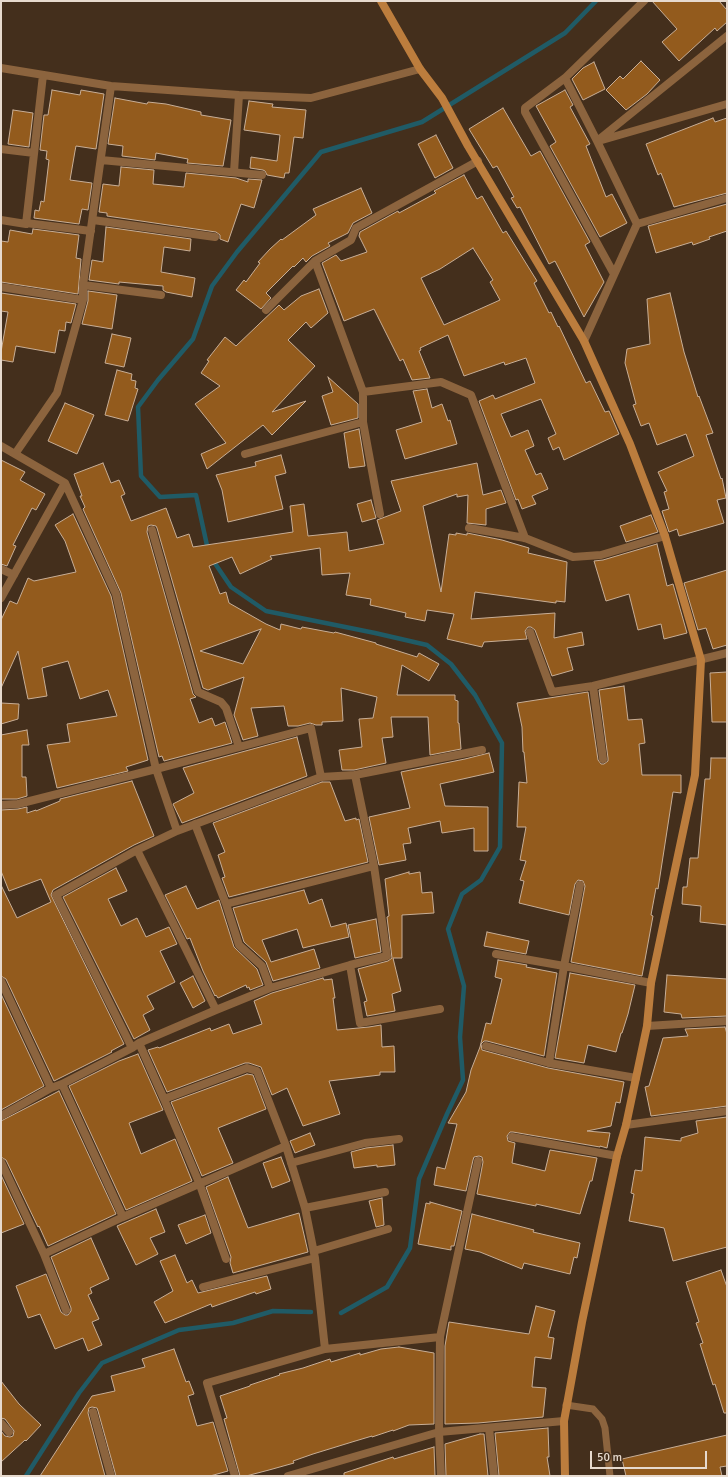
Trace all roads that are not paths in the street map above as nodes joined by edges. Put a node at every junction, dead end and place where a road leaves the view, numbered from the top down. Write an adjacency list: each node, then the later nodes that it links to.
1 (381, 1): 5 (street)
2 (644, 1): 7 (street)
3 (727, 36): 11 (street)
4 (1, 68): 6 (street)
5 (420, 69): 9 (street); 15 (street)
6 (43, 75): 8 (street); 13 (street)
7 (565, 78): 11 (street); 26 (street)
8 (111, 86): 9 (street); 14 (street)
9 (239, 95): 16 (street)
10 (727, 104): 11 (street)
11 (597, 141): 22 (street)
12 (1, 149): 13 (street)
13 (34, 153): 21 (street)
14 (101, 160): 16 (street); 20 (street)
15 (478, 161): 25 (street); 32 (street)
16 (234, 172): 17 (street)
17 (262, 175)
18 (727, 198): 22 (street)
19 (1, 220): 21 (street)
20 (93, 220): 23 (street); 24 (street)
21 (26, 223): 23 (street)
22 (637, 224): 26 (street)
23 (91, 231): 27 (street)
24 (214, 237)
25 (315, 261): 31 (street); 33 (street)
26 (614, 274): 32 (street)
27 (84, 285): 29 (street); 30 (street)
28 (1, 287): 30 (street)
29 (161, 295)
30 (83, 300): 36 (street)
31 (266, 310)
32 (584, 341): 42 (street)
33 (362, 392): 34 (street); 43 (street)
34 (363, 422): 37 (street); 39 (street)
35 (1, 446): 36 (street)
36 (15, 454): 38 (street)
37 (245, 454)
38 (65, 483): 45 (street); 54 (street)
39 (380, 514)
40 (469, 528): 43 (street)
41 (152, 530): 51 (street)
42 (665, 536): 43 (street); 49 (street)
43 (525, 538)
44 (1, 569): 45 (street)
45 (14, 575): 46 (street)
46 (1, 598)
47 (530, 632): 50 (street)
48 (727, 653): 49 (street)
49 (701, 660): 50 (street); 68 (street)
50 (593, 686): 53 (street)
51 (239, 747): 54 (street); 56 (street)
52 (482, 750): 55 (street)
53 (603, 759)
54 (156, 769): 57 (street); 59 (street)
55 (355, 775): 56 (street); 61 (street)
56 (321, 777): 58 (street)
57 (1, 805)
58 (195, 824): 59 (street); 63 (street)
59 (177, 831): 60 (street)
60 (136, 850): 71 (street); 74 (street)
61 (374, 866): 63 (street); 65 (street)
62 (580, 885): 66 (street)
63 (226, 904): 69 (street)
64 (496, 954): 66 (street)
65 (350, 965): 69 (street); 70 (street)
66 (564, 966): 68 (street); 76 (street)
67 (1, 981): 79 (street)
68 (651, 983): 73 (street)
69 (270, 988): 71 (street)
70 (440, 1009)
71 (216, 1010): 74 (street)
72 (727, 1021): 73 (street)
73 (647, 1026): 77 (street)
74 (136, 1046): 78 (street); 80 (street)
75 (486, 1046): 76 (street)
76 (548, 1062): 77 (street)
77 (636, 1078): 83 (street)
78 (62, 1084): 79 (street); 94 (street)
79 (51, 1088): 82 (street)
80 (164, 1099): 86 (street); 91 (street)
81 (727, 1111): 83 (street)
82 (1, 1116)
83 (626, 1125): 87 (street)
84 (512, 1137): 87 (street)
85 (399, 1139): 90 (street)
86 (286, 1146): 90 (street); 91 (street)
87 (617, 1156): 103 (street)
88 (478, 1161): 101 (street)
89 (1, 1162): 96 (street)
90 (291, 1163): 93 (street)
91 (200, 1185): 94 (street); 98 (street)
92 (384, 1192): 93 (street)
93 (305, 1208): 97 (street)
94 (123, 1217): 96 (street)
95 (388, 1229): 97 (street)
96 (44, 1254): 100 (street)
97 (314, 1254): 99 (street); 102 (street)
98 (226, 1259)
99 (203, 1287)
100 (66, 1310)
101 (440, 1337): 102 (street); 109 (street)
102 (325, 1349): 111 (street)
103 (566, 1405): 105 (street); 116 (lane)
104 (93, 1412): 110 (street)
105 (564, 1421): 107 (street); 115 (street)
106 (1, 1423): 108 (street)
107 (489, 1428): 109 (street); 114 (street)
108 (9, 1432)
109 (439, 1432): 112 (street); 113 (street)
110 (111, 1476)
111 (235, 1476)
112 (288, 1476)
113 (441, 1476)
114 (494, 1476)
115 (565, 1476)
116 (610, 1476)

